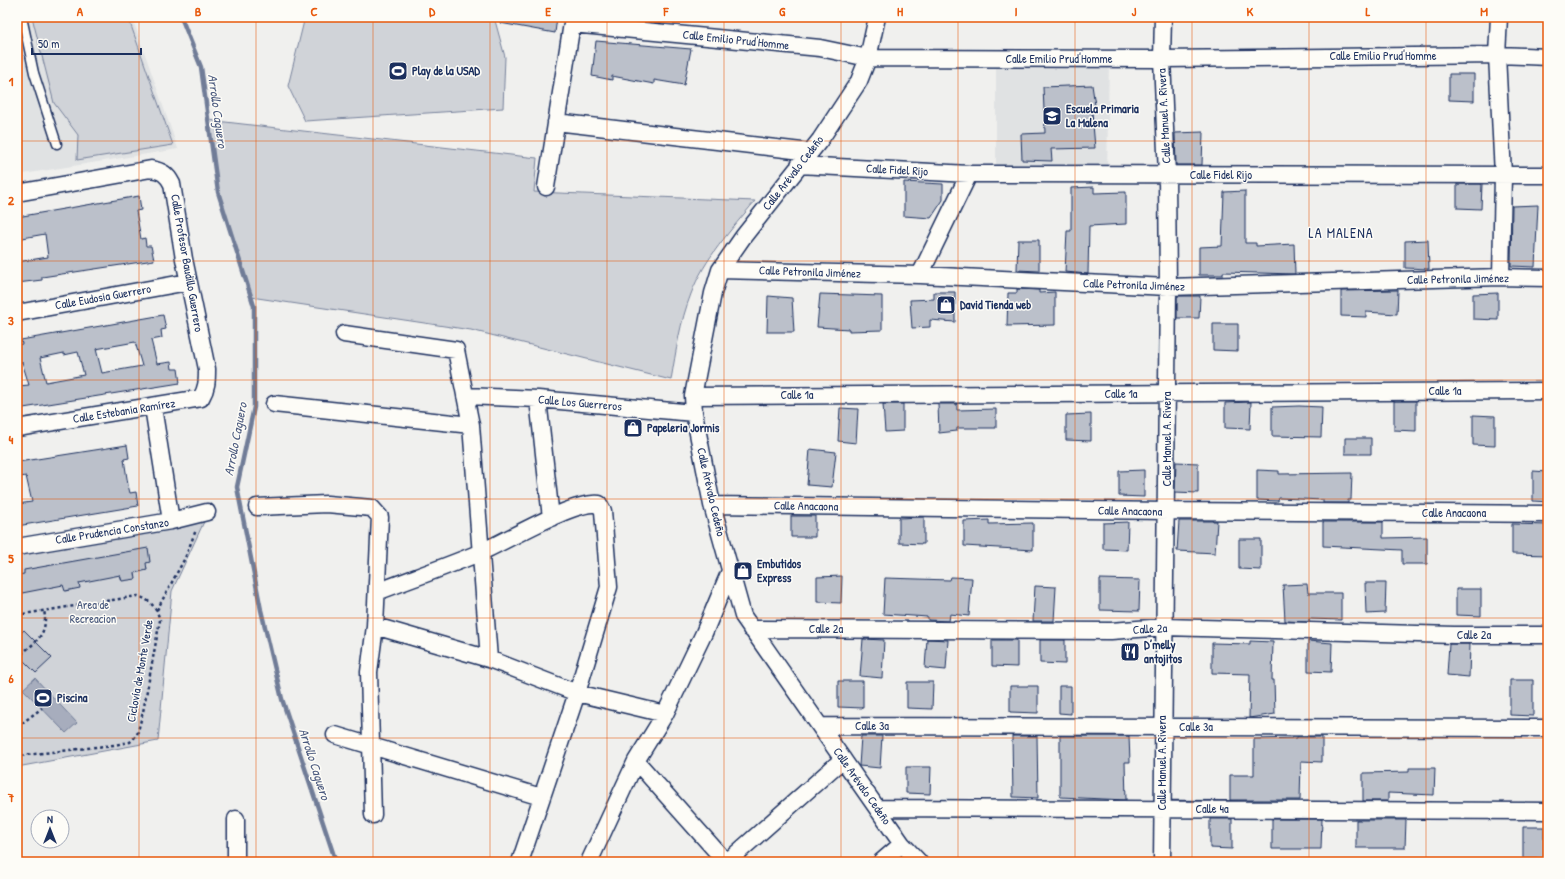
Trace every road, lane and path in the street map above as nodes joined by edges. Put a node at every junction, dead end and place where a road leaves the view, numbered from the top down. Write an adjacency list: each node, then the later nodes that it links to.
1 (22, 17): 11 (lane)
2 (877, 17): 8 (street, Calle Arévalo Cedeño)
3 (1164, 17): 9 (street, Calle Manuel A. Rivera)
4 (1499, 17): 6 (street)
5 (573, 20): 8 (street, Calle Emilio Prud'Homme); 10 (street)
6 (1497, 55): 7 (street, Calle Emilio Prud'Homme); 9 (street, Calle Emilio Prud'Homme); 17 (street)
7 (1548, 57)
8 (868, 58): 9 (street, Calle Emilio Prud'Homme); 12 (street, Calle Arévalo Cedeño)
9 (1162, 59): 16 (street, Calle Manuel A. Rivera)
10 (556, 122): 12 (street); 18 (street)
11 (57, 144)
12 (810, 152): 13 (street, Calle Arévalo Cedeño)
13 (799, 165): 14 (street, Calle Fidel Rijo); 20 (street, Calle Arévalo Cedeño)
14 (969, 174): 16 (street, Calle Fidel Rijo); 21 (street)
15 (1548, 174): 17 (street, Calle Fidel Rijo)
16 (1167, 175): 17 (street, Calle Fidel Rijo); 25 (street, Calle Manuel A. Rivera)
17 (1503, 175): 22 (street)
18 (546, 187)
19 (17, 193): 24 (street, Calle Profesor Baudillo Guerrero)
20 (720, 270): 21 (street, Calle Petronila Jiménez); 32 (street, Calle Arévalo Cedeño)
21 (920, 275): 25 (street, Calle Petronila Jiménez)
22 (1502, 277): 23 (street, Calle Petronila Jiménez); 25 (street, Calle Petronila Jiménez)
23 (1548, 278)
24 (188, 282): 26 (street, Calle Eudosia Guerrero); 28 (street, Calle Profesor Baudillo Guerrero)
25 (1168, 287): 30 (street, Calle Manuel A. Rivera)
26 (17, 313)
27 (344, 334): 31 (street)
28 (207, 369): 35 (street, Calle Estebania Ramírez)
29 (1548, 391): 30 (street, Calle 1a)
30 (1167, 393): 32 (street, Calle 1a); 41 (street, Calle Manuel A. Rivera)
31 (465, 396): 33 (street, Calle Los Guerreros); 37 (street)
32 (693, 396): 36 (street, Calle Arévalo Cedeño)
33 (538, 399): 36 (street, Calle Los Guerreros); 44 (street)
34 (274, 404): 37 (street)
35 (153, 407): 38 (street, Calle Estebania Ramírez); 45 (street)
36 (694, 413): 39 (street, Calle Arévalo Cedeño)
37 (471, 425): 47 (street)
38 (17, 428)
39 (712, 505): 41 (street, Calle Anacaona); 48 (street, Calle Arévalo Cedeño)
40 (257, 507): 49 (street)
41 (1167, 511): 43 (street, Calle Anacaona); 54 (street, Calle Manuel A. Rivera)
42 (201, 514): 45 (street, Calle Prudencia Constanzo); 51 (path)
43 (1548, 514)
44 (551, 518): 47 (street); 59 (street)
45 (171, 521): 46 (street, Calle Prudencia Constanzo)
46 (17, 547)
47 (480, 552): 49 (street); 58 (street)
48 (730, 571): 55 (street, Calle Arévalo Cedeño); 61 (street)
49 (377, 592): 53 (street)
50 (44, 610): 51 (path, Ciclovía de Monte Verde); 52 (path, Ciclovía de Monte Verde); 57 (path)
51 (157, 610): 68 (path, Ciclovía de Monte Verde)
52 (17, 615)
53 (375, 626): 58 (street); 67 (street)
54 (1164, 627): 55 (street, Calle 2a); 56 (street, Calle 2a); 64 (street, Calle Manuel A. Rivera)
55 (751, 629): 62 (street, Calle Arévalo Cedeño)
56 (1548, 635)
57 (17, 658)
58 (489, 659): 59 (street)
59 (577, 693): 61 (street); 71 (street)
60 (42, 708): 63 (path)
61 (665, 714): 70 (street)
62 (820, 726): 64 (street, Calle 3a); 69 (street, Calle Arévalo Cedeño)
63 (17, 727)
64 (1163, 727): 65 (street, Calle 3a); 73 (street, Calle Manuel A. Rivera)
65 (1548, 728)
66 (335, 734): 67 (street)
67 (371, 745): 71 (street); 75 (street)
68 (17, 756)
69 (843, 759): 72 (street, Calle Arévalo Cedeño); 81 (street)
70 (636, 761): 80 (street); 81 (street)
71 (541, 797): 79 (street)
72 (877, 808): 73 (street, Calle 4a); 77 (street, Calle Arévalo Cedeño)
73 (1162, 809): 74 (street, Calle 4a); 84 (street, Calle Manuel A. Rivera)
74 (1548, 811)
75 (373, 815)
76 (236, 819): 78 (street)
77 (902, 844): 82 (street); 83 (street, Calle Arévalo Cedeño)
78 (236, 862)
79 (520, 862)
80 (589, 862)
81 (726, 862)
82 (881, 862)
83 (919, 862)
84 (1162, 862)

